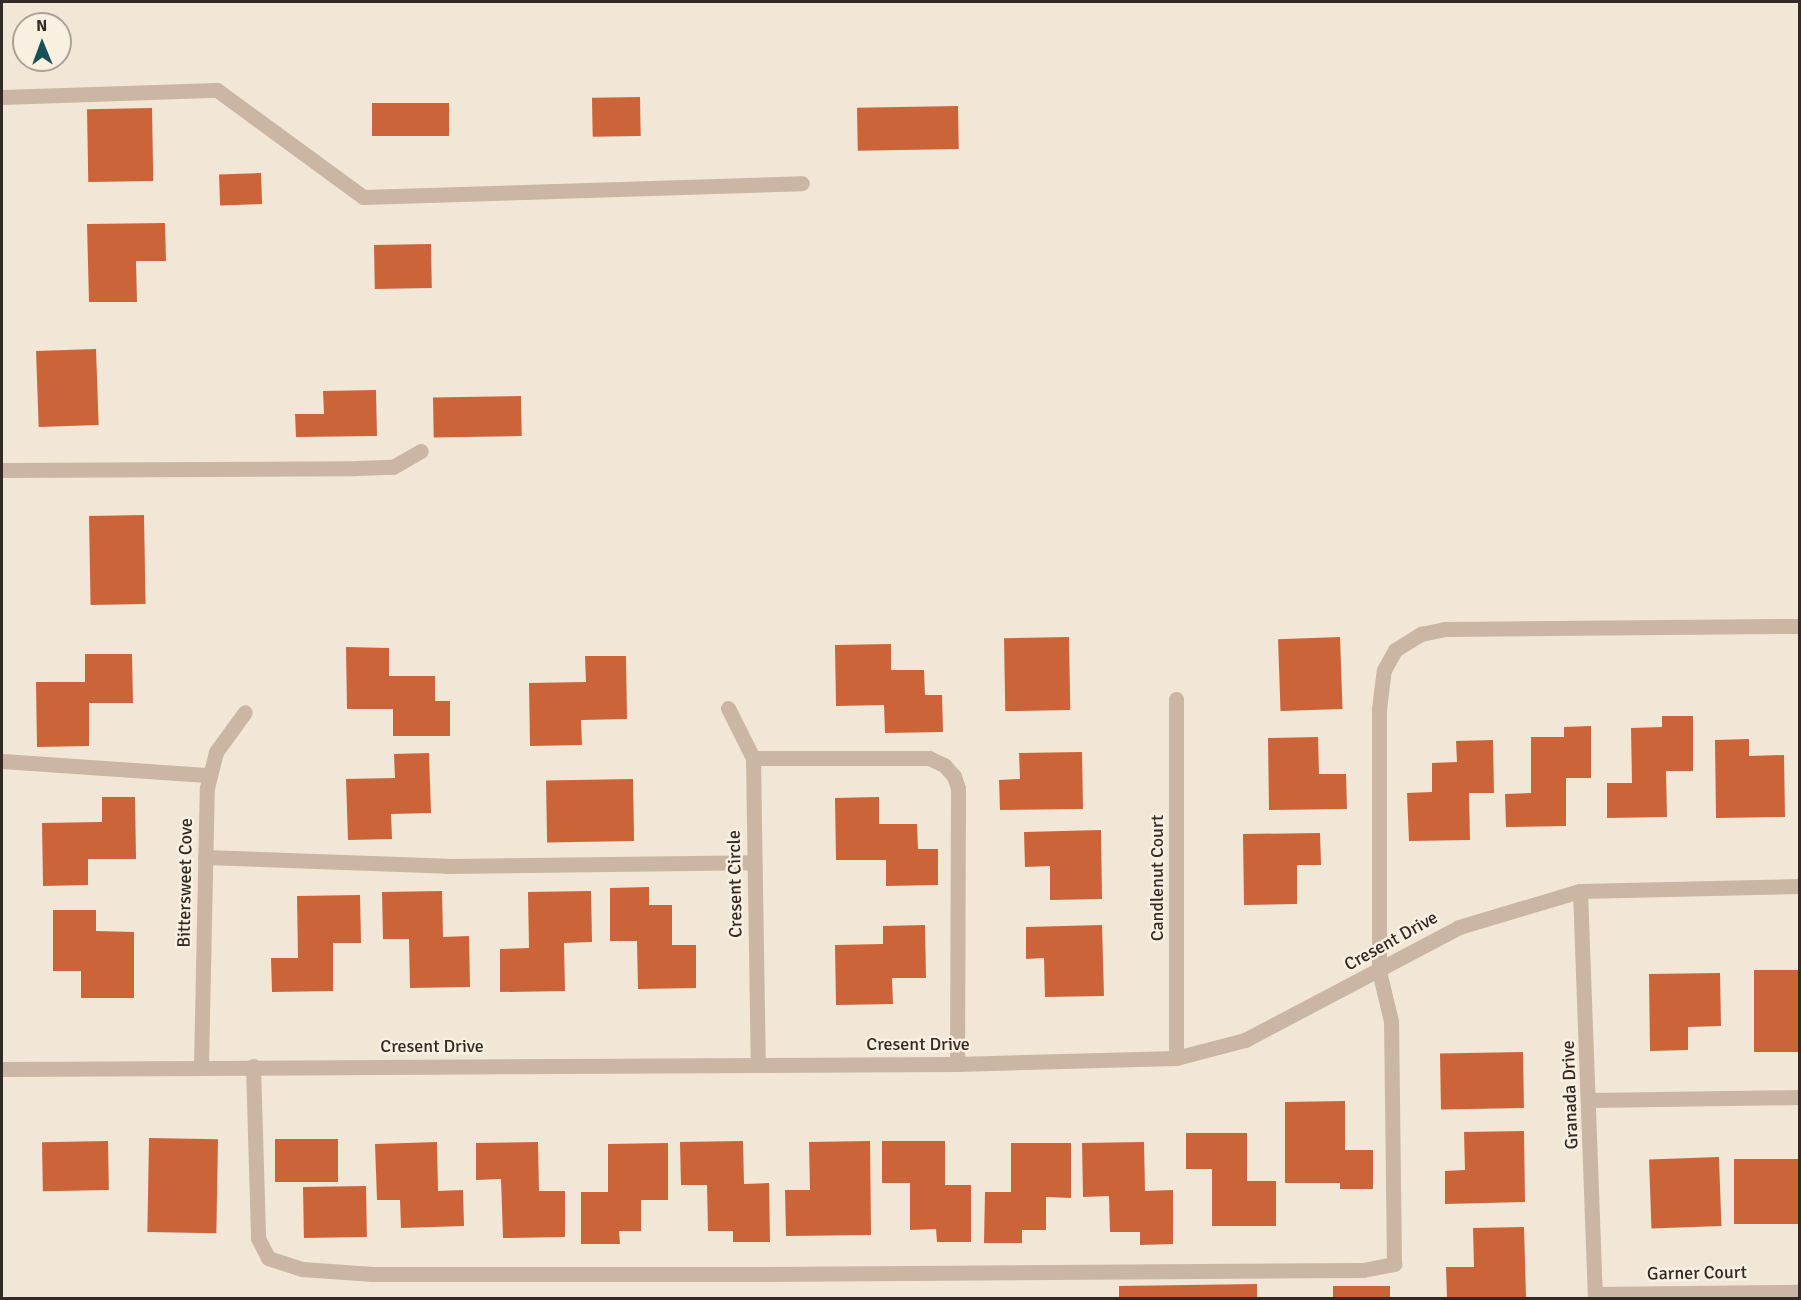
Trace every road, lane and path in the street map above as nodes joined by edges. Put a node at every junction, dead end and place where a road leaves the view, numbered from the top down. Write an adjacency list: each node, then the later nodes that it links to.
1 (2, 97): 2 (street)
2 (802, 183)
3 (421, 452): 4 (street)
4 (2, 470)
5 (1800, 626): 16 (street)
6 (1176, 699): 17 (street, Candlenut Court)
7 (728, 708): 9 (street, Cresent Circle)
8 (245, 712): 11 (street, Bittersweet Cove)
9 (753, 758): 13 (street, Cresent Circle); 18 (street)
10 (2, 761): 11 (street)
11 (210, 775): 12 (street, Bittersweet Cove)
12 (205, 857): 13 (street); 19 (street, Bittersweet Cove)
13 (753, 862): 20 (street, Cresent Circle)
14 (1800, 886): 15 (street, Cresent Drive)
15 (1580, 891): 16 (street, Cresent Drive); 24 (street, Granada Drive)
16 (1379, 971): 17 (street, Cresent Drive); 21 (street)
17 (1176, 1058): 18 (street, Cresent Drive)
18 (957, 1064): 20 (street, Cresent Drive)
19 (201, 1065): 21 (street, Cresent Drive); 22 (street, Cresent Drive)
20 (758, 1065): 21 (street, Cresent Drive)
21 (253, 1066)
22 (2, 1069)
23 (1800, 1097): 24 (street)
24 (1590, 1100): 26 (street, Granada Drive)
25 (1800, 1292): 26 (street, Garner Court)
26 (1595, 1296)

